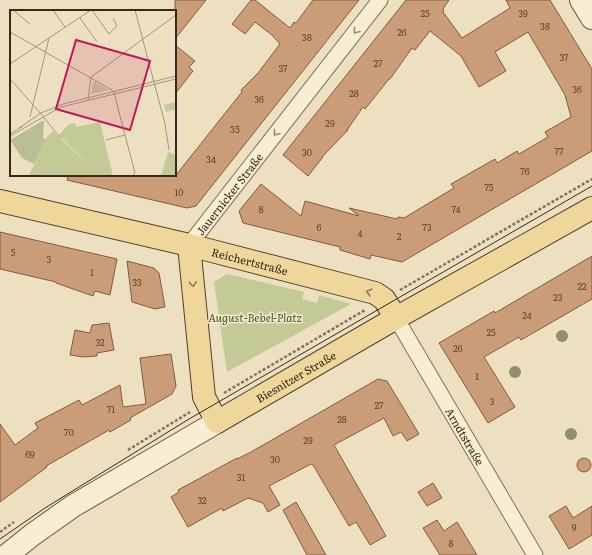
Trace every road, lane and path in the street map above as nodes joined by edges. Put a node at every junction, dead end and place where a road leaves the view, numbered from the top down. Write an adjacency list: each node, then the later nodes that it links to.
1 (380, 0): 7 (street, Jauernicker Straße, one-way to 7)
2 (581, 0): 3 (main road)
3 (592, 18)
4 (592, 179): 8 (path)
5 (0, 201): 7 (main road, Reichertstraße)
6 (592, 208): 9 (main road, Biesnitzer Straße)
7 (189, 245): 8 (main road, Reichertstraße, one-way to 7); 10 (main road, Jauernicker Straße, one-way to 10)
8 (384, 299): 9 (main road); 10 (path)
9 (396, 318): 11 (main road, Biesnitzer Straße); 16 (street, Arndtstraße)
10 (206, 403): 11 (main road, Jauernicker Straße); 12 (path)
11 (217, 422): 15 (main road, Biesnitzer Straße)
12 (125, 451)
13 (19, 519): 14 (path)
14 (0, 532)
15 (7, 555)
16 (535, 555)

